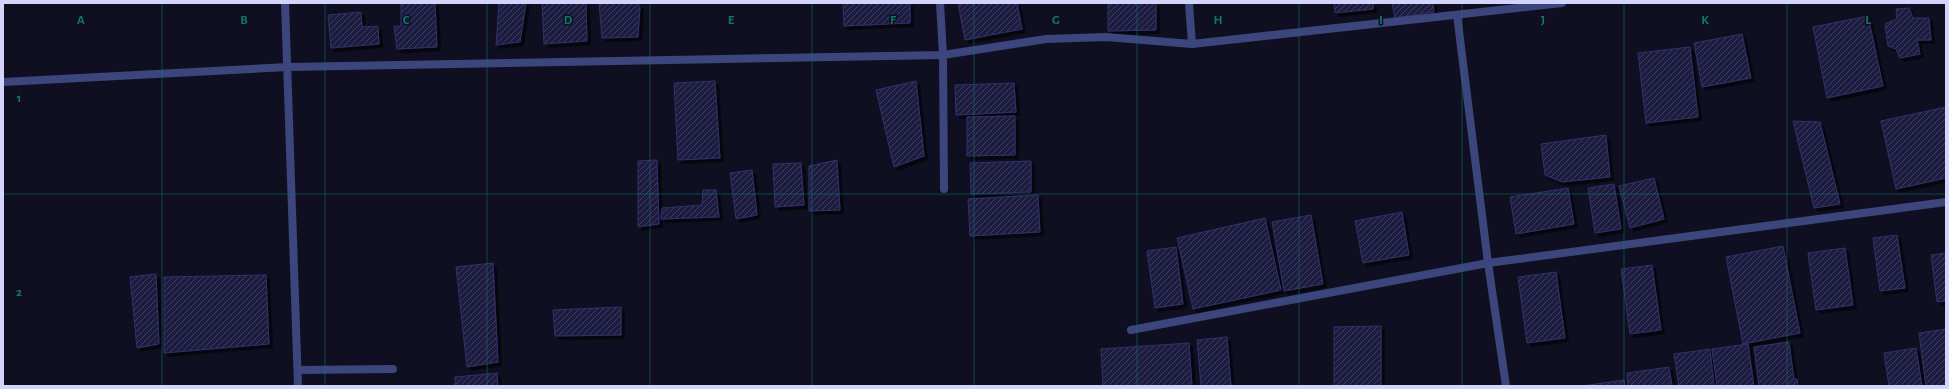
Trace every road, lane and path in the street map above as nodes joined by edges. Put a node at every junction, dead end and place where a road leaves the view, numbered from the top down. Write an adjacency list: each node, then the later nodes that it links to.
1 (285, 3): 8 (street)
2 (940, 3): 7 (street)
3 (1189, 3): 6 (street)
4 (1562, 3): 5 (street)
5 (1457, 15): 6 (street); 12 (street)
6 (1192, 44): 7 (street)
7 (943, 55): 8 (street); 10 (street)
8 (288, 67): 9 (street); 15 (street)
9 (3, 82)
10 (944, 189)
11 (1946, 202): 12 (street)
12 (1488, 263): 13 (street); 17 (street)
13 (1131, 330)
14 (393, 369): 15 (street)
15 (298, 370): 16 (street)
16 (298, 386)
17 (1506, 386)

